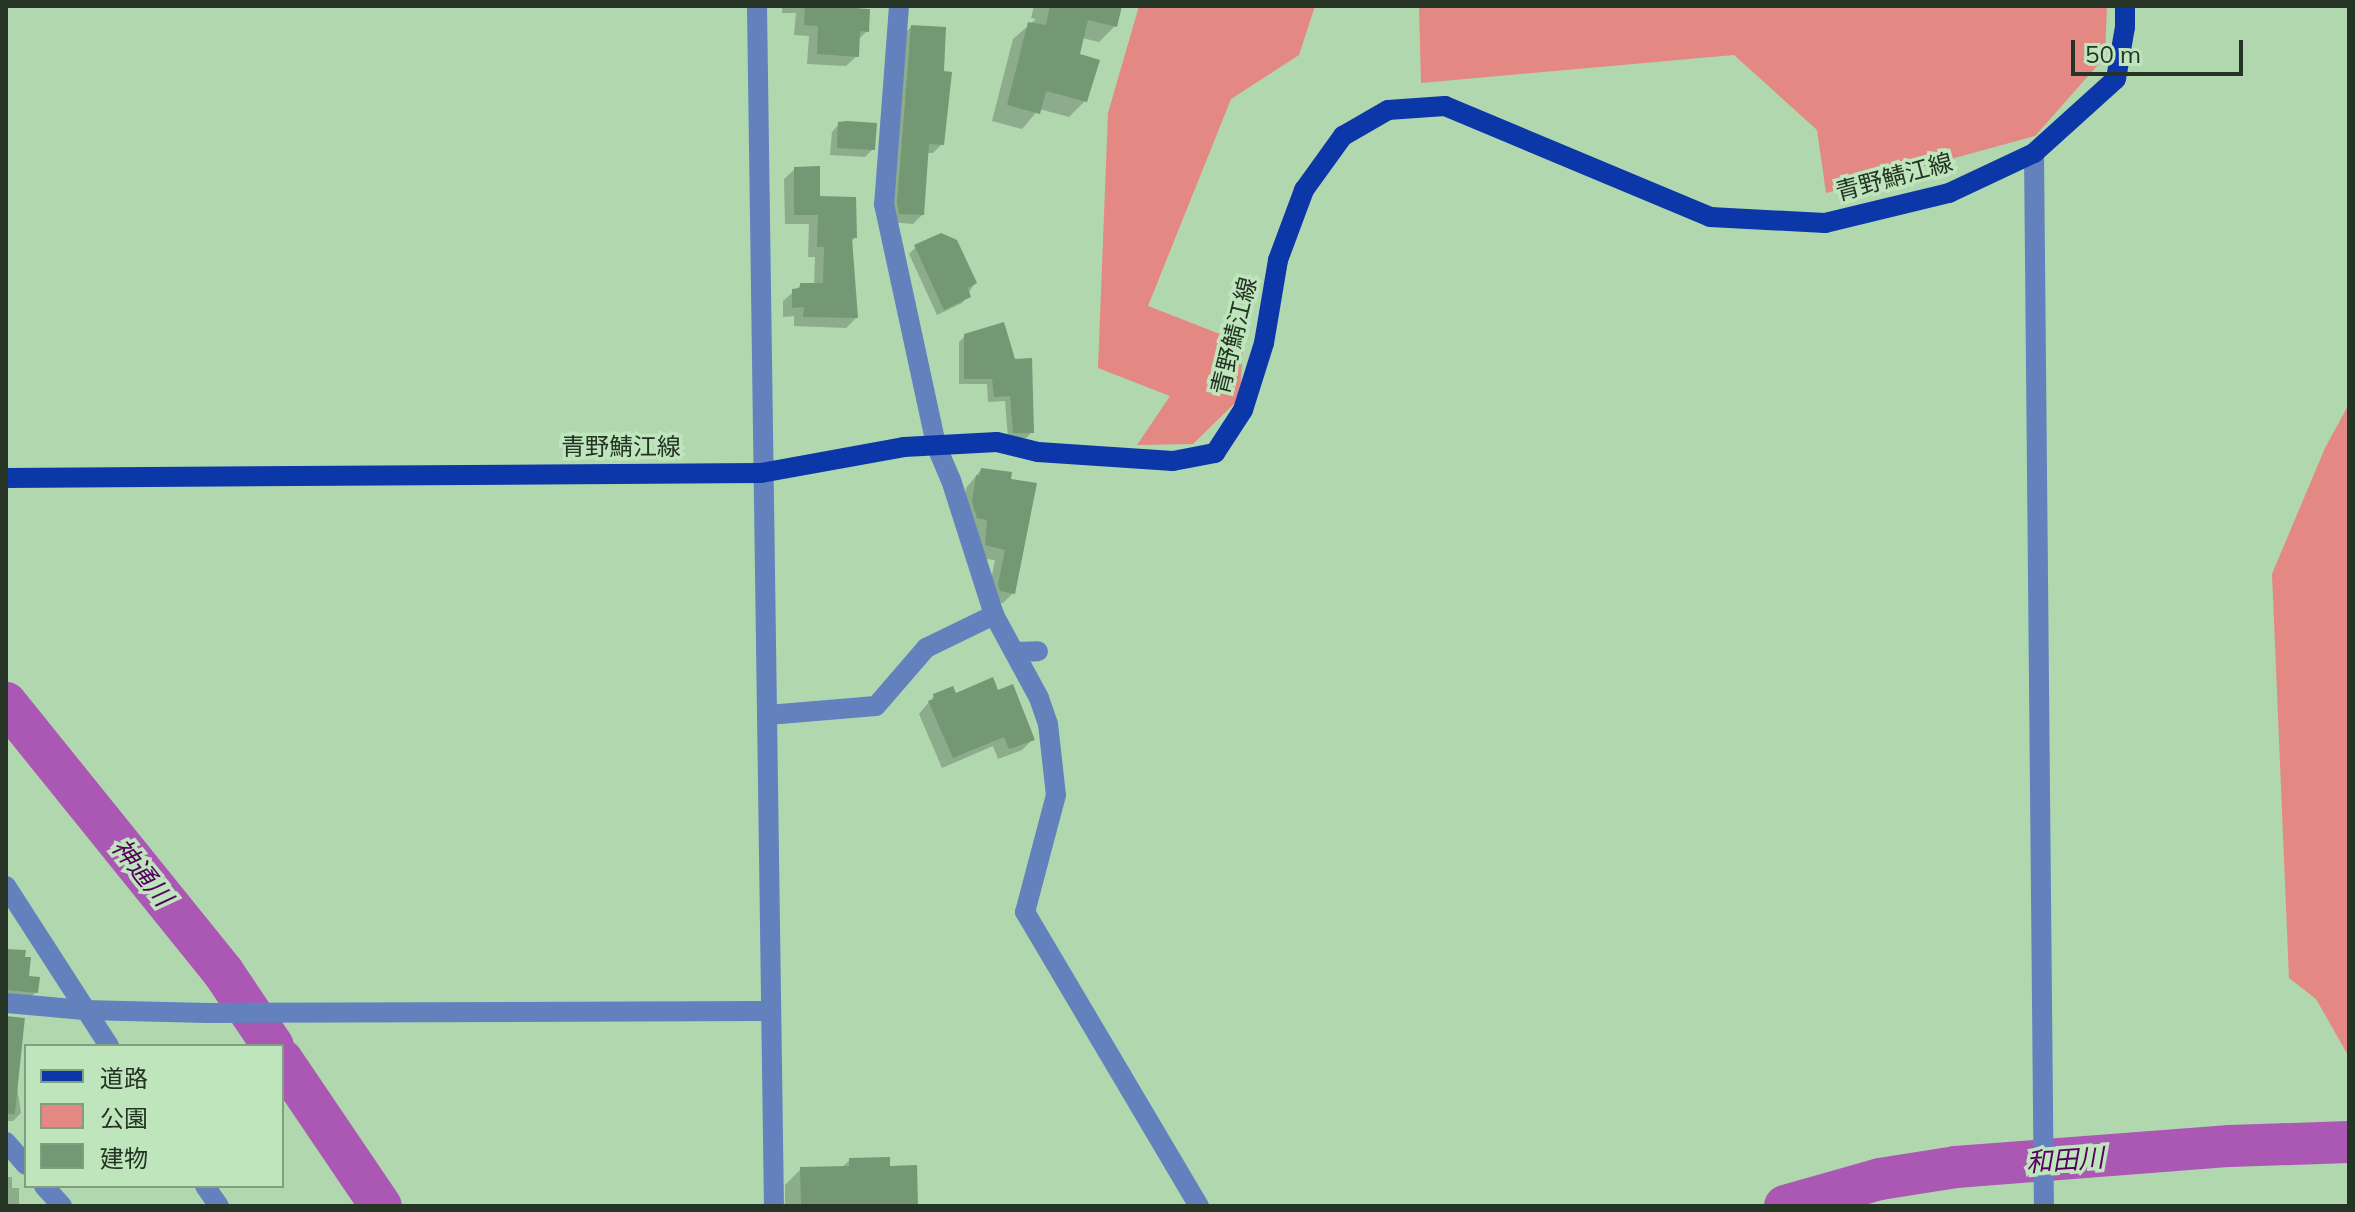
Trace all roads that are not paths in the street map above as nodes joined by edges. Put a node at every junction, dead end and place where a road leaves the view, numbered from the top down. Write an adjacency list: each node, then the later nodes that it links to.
1 (757, 6): 6 (street)
2 (899, 6): 5 (street)
3 (2125, 6): 4 (main road, 青野鯖江線)
4 (2034, 153): 5 (main road, 青野鯖江線); 25 (street)
5 (936, 445): 6 (main road, 青野鯖江線); 8 (street)
6 (761, 473): 7 (main road, 青野鯖江線); 11 (street)
7 (6, 478)
8 (994, 615): 10 (street); 11 (street)
9 (1038, 651): 10 (street)
10 (1015, 652): 24 (street)
11 (768, 715): 15 (street)
12 (6, 886): 14 (street)
13 (6, 1003): 14 (street)
14 (84, 1010): 15 (street); 16 (street)
15 (770, 1011): 23 (street)
16 (108, 1044)
17 (6, 1142): 18 (street)
18 (24, 1163)
19 (46, 1188): 21 (street)
20 (206, 1188): 22 (street)
21 (62, 1206)
22 (219, 1206)
23 (774, 1206)
24 (1199, 1206)
25 (2044, 1206)

